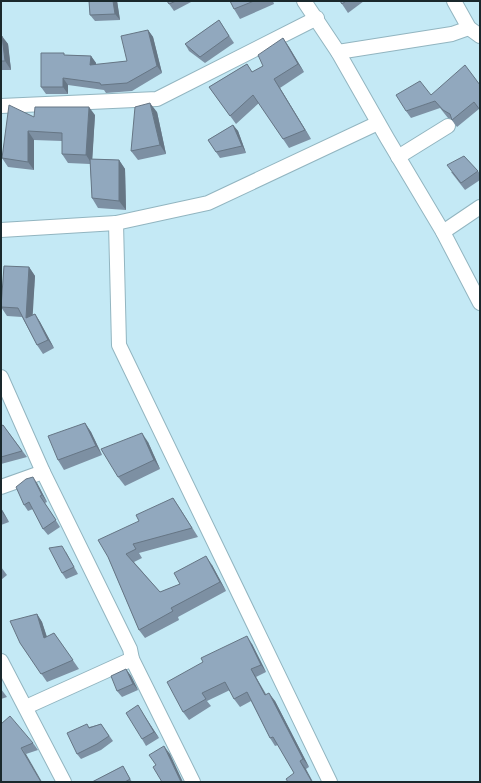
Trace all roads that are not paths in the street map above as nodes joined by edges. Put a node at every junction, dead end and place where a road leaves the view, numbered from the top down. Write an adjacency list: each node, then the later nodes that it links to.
1 (304, 1): 3 (street)
2 (454, 1): 4 (street)
3 (317, 18): 6 (street); 7 (street)
4 (469, 28): 5 (street); 6 (street)
5 (480, 36)
6 (338, 52): 8 (street)
7 (1, 106)
8 (378, 123): 10 (street); 12 (street)
9 (448, 126): 10 (street)
10 (398, 157): 14 (street)
11 (480, 207): 14 (street)
12 (116, 223): 13 (street); 24 (street)
13 (1, 230)
14 (443, 232): 15 (street)
15 (480, 303)
16 (1, 377): 17 (street)
17 (43, 472): 18 (street); 19 (street)
18 (1, 487)
19 (132, 659): 21 (street); 23 (street)
20 (1, 661): 21 (street)
21 (26, 707): 22 (street)
22 (64, 782)
23 (193, 782)
24 (330, 782)

